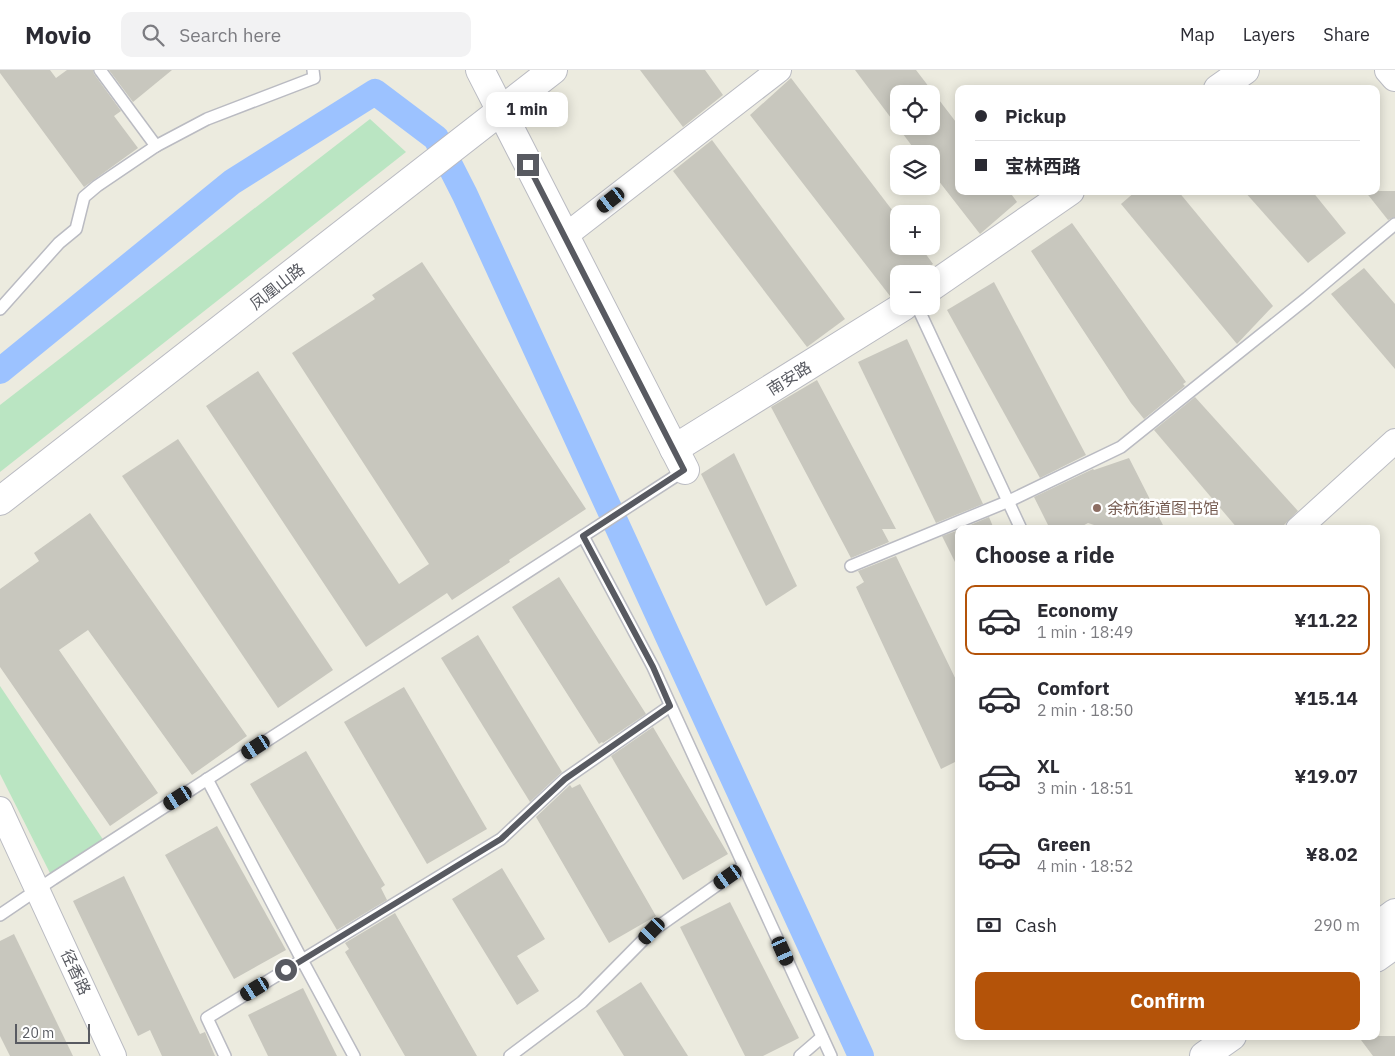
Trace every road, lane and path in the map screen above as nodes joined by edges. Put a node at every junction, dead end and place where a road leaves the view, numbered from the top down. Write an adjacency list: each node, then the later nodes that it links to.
1 (100, 70): 11 (lane)
2 (313, 70): 11 (lane)
3 (480, 70): 10 (street)
4 (553, 70): 10 (street, 凤凰山路)
5 (780, 70): 14 (street)
6 (1245, 70): 9 (street)
7 (1389, 70): 8 (street)
8 (1395, 77)
9 (1224, 85)
10 (501, 111): 14 (street); 21 (street, 凤凰山路)
11 (156, 146): 16 (lane)
12 (1064, 195): 15 (street)
13 (1395, 224): 22 (lane)
14 (565, 236): 20 (street)
15 (940, 281)
16 (0, 309)
17 (891, 315): 20 (street, 南安路)
18 (921, 315): 22 (lane)
19 (1395, 441): 24 (street)
20 (679, 460): 25 (lane)
21 (0, 501)
22 (1009, 501): 23 (lane); 26 (lane)
23 (1019, 525)
24 (1302, 525)
25 (583, 536): 27 (lane); 28 (lane)
26 (851, 566)
27 (670, 706): 30 (lane); 37 (lane)
28 (207, 779): 31 (lane); 37 (lane)
29 (0, 809): 31 (street, 径香路)
30 (744, 866): 38 (lane); 44 (lane)
31 (38, 889): 33 (lane); 41 (street, 径香路)
32 (1395, 913): 34 (street)
33 (0, 915)
34 (1380, 923)
35 (1395, 944): 36 (street)
36 (1380, 955)
37 (302, 960): 42 (lane); 43 (lane)
38 (822, 1037): 45 (lane); 46 (lane)
39 (1216, 1040): 47 (street)
40 (1226, 1040): 48 (street)
41 (114, 1056)
42 (224, 1056)
43 (354, 1056)
44 (510, 1056)
45 (800, 1056)
46 (831, 1056)
47 (1194, 1056)
48 (1204, 1056)

